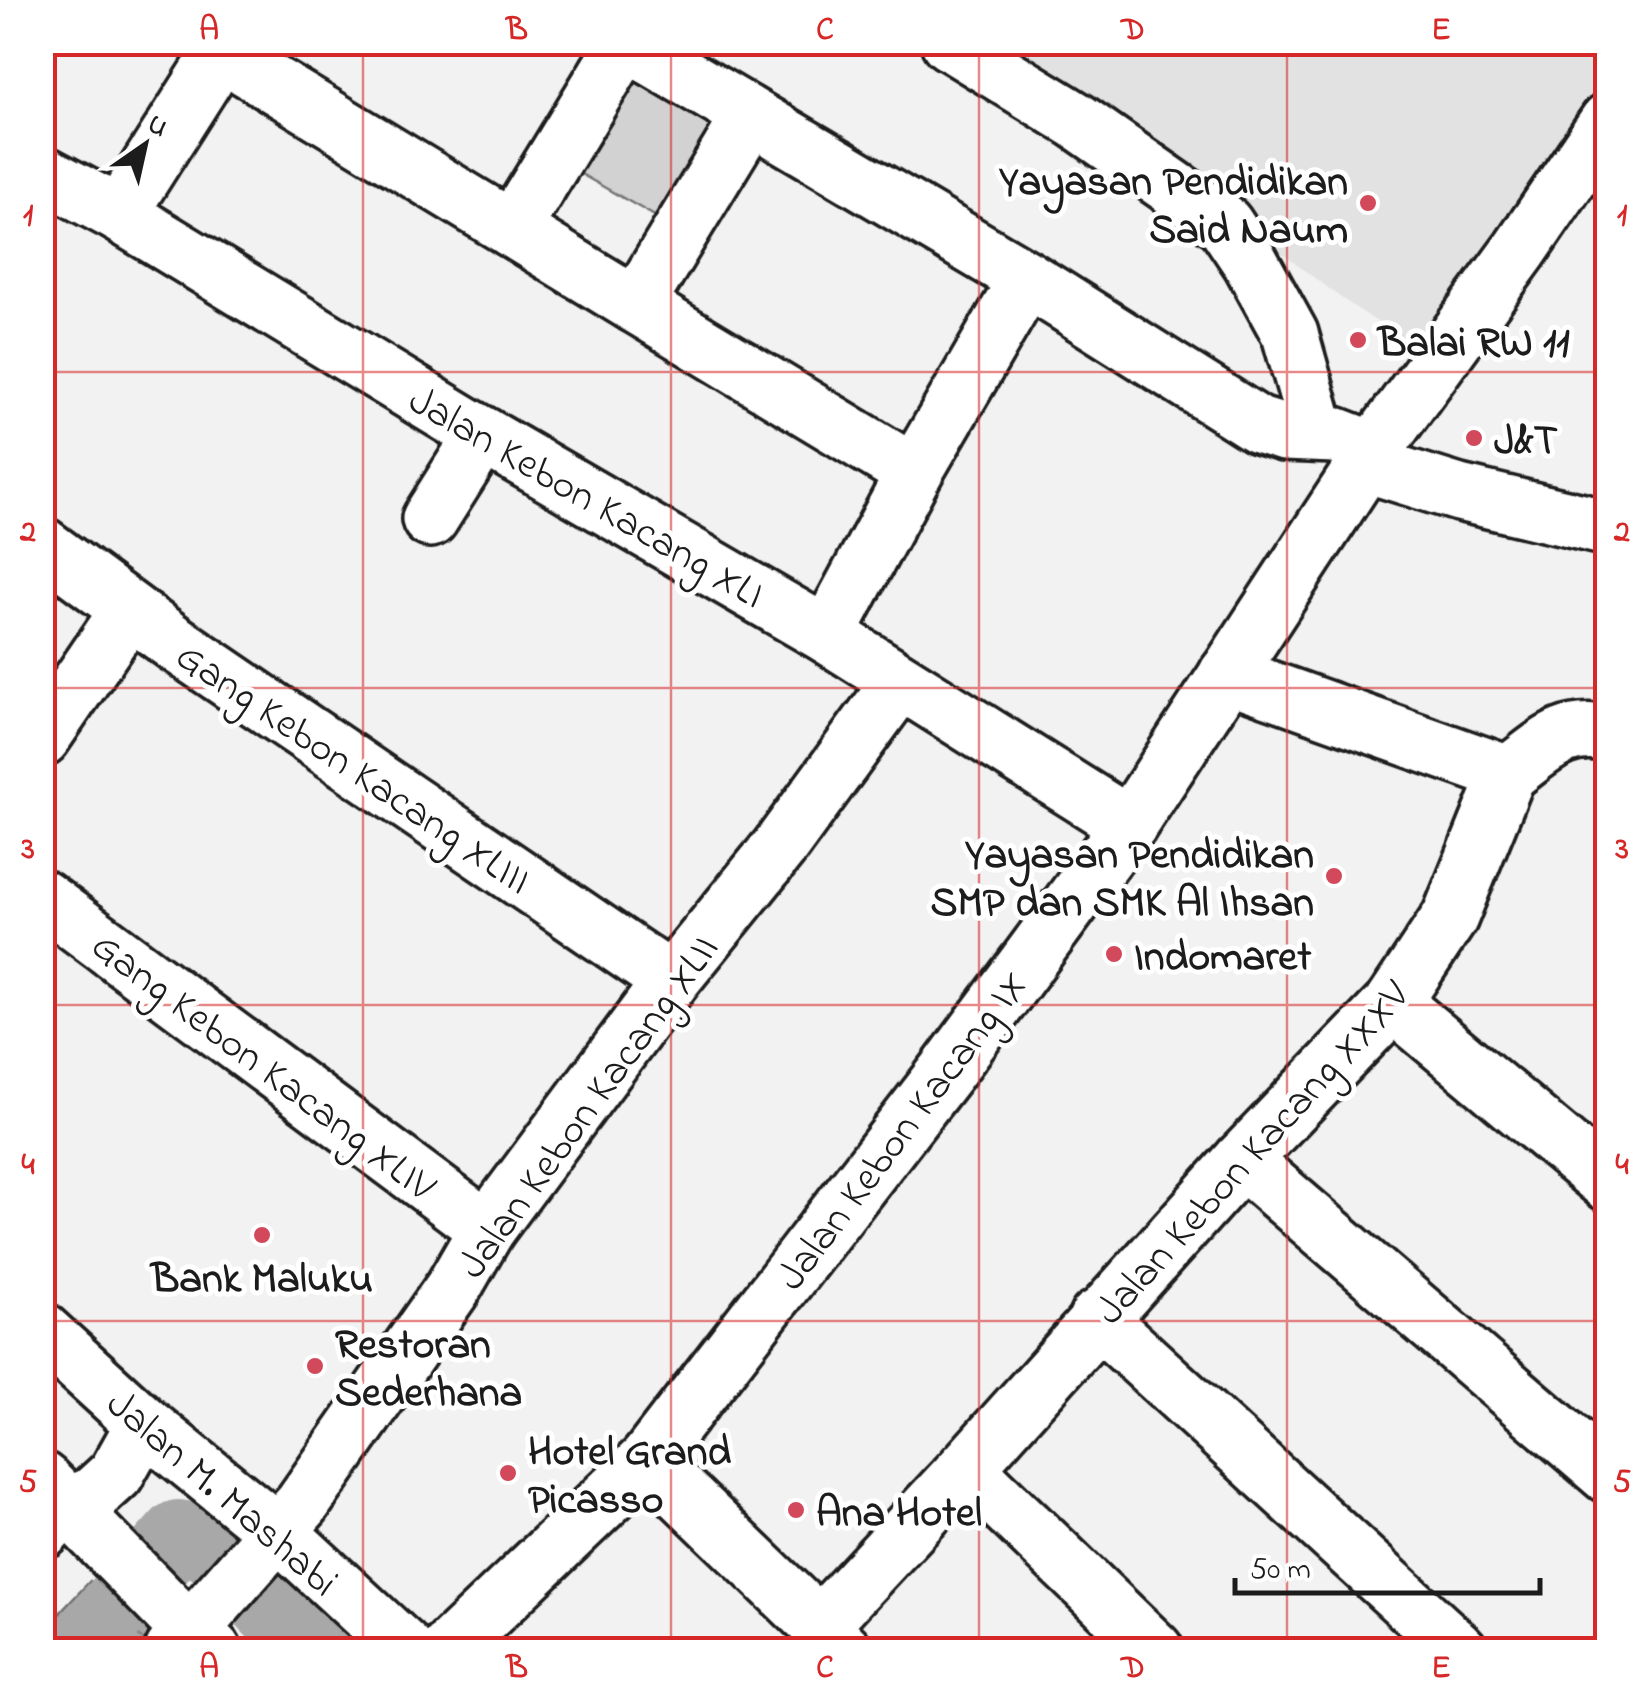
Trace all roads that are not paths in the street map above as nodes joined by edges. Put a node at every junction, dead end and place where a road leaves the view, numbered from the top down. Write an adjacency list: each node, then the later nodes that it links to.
1 (626, 42): 4 (street); 8 (street)
2 (949, 42): 11 (street)
3 (225, 48): 7 (street); 8 (street)
4 (750, 117): 9 (street); 10 (street)
5 (1608, 121): 13 (street, Jalan Kebon Kacang IX)
6 (42, 173): 7 (street, Jalan Kebon Kacang XLI)
7 (118, 214): 12 (street, Jalan Kebon Kacang XLI)
8 (512, 229): 10 (street)
9 (1027, 280): 11 (street); 14 (street)
10 (636, 304): 14 (street)
11 (1318, 433): 13 (street)
12 (483, 435): 15 (street); 19 (street, Jalan Kebon Kacang XLI)
13 (1370, 457): 16 (street); 20 (street, Jalan Kebon Kacang IX)
14 (914, 473): 19 (street)
15 (430, 520)
16 (1608, 528)
17 (42, 544): 18 (street, Gang Kebon Kacang XLIII)
18 (128, 610): 23 (street); 27 (street, Gang Kebon Kacang XLIII)
19 (828, 636): 21 (street, Jalan Kebon Kacang XLI)
20 (1227, 674): 24 (street); 25 (street, Jalan Kebon Kacang IX)
21 (900, 682): 25 (street, Jalan Kebon Kacang XLI); 27 (street, Jalan Kebon Kacang XLII)
22 (1608, 734): 24 (street)
23 (42, 738)
24 (1508, 774): 28 (street, Jalan Kebon Kacang XXXV)
25 (1129, 825): 35 (street, Jalan Kebon Kacang IX)
26 (42, 898): 31 (street, Gang Kebon Kacang XLIV)
27 (671, 980): 31 (street, Jalan Kebon Kacang XLII)
28 (1393, 1003): 29 (street, Jalan Kebon Kacang XXXV); 30 (street)
29 (1242, 1160): 32 (street, Jalan Kebon Kacang XXXV); 37 (street)
30 (1608, 1184)
31 (487, 1230): 39 (street, Jalan Kebon Kacang XLII)
32 (1097, 1318): 36 (street, Jalan Kebon Kacang XXXV); 45 (street)
33 (42, 1331): 34 (street, Jalan M. Mashabi)
34 (144, 1424): 38 (street); 39 (street, Jalan M. Mashabi)
35 (647, 1460): 41 (street); 43 (street, Jalan Kebon Kacang IX)
36 (966, 1468): 41 (street, Jalan Kebon Kacang XXXV); 44 (street)
37 (1608, 1476)
38 (60, 1511): 40 (street)
39 (270, 1540): 40 (street, Jalan Kebon Kacang XLII); 42 (street, Jalan M. Mashabi)
40 (190, 1634)
41 (832, 1638)
42 (406, 1650)
43 (448, 1650)
44 (1155, 1650)
45 (1459, 1650)

